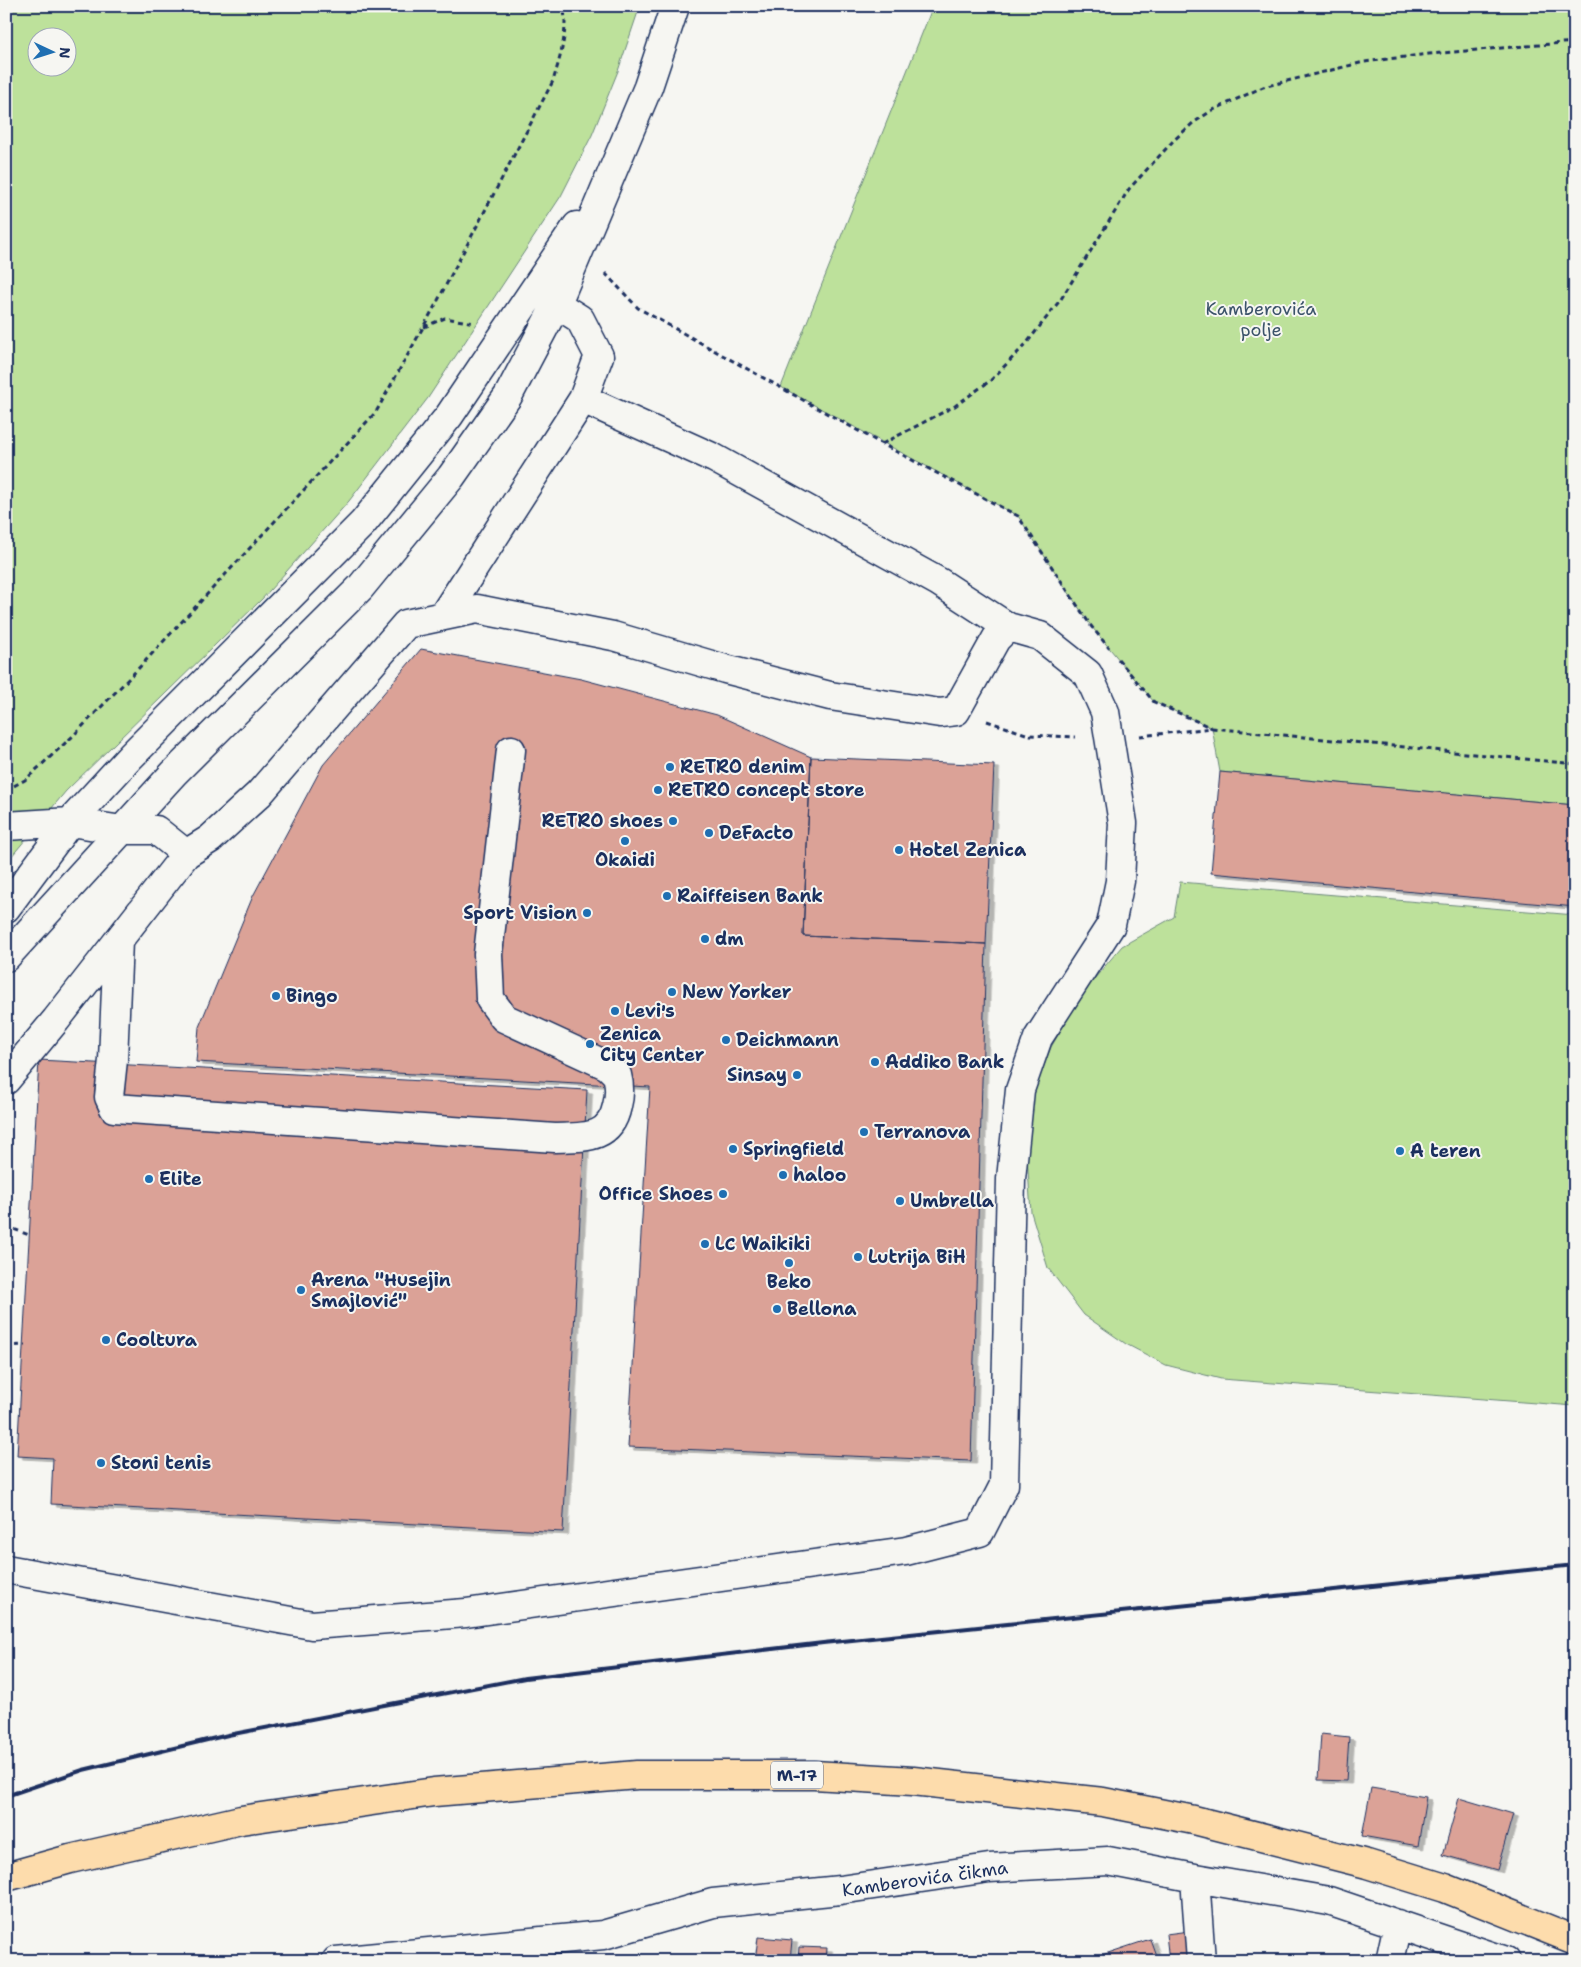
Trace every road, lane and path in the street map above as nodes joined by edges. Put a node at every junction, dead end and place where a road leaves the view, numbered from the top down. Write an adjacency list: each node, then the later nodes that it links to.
1 (563, 6): 7 (path)
2 (675, 6): 5 (street)
3 (1575, 42): 9 (path)
4 (605, 273): 9 (path)
5 (546, 297): 8 (street); 20 (street); 22 (street)
6 (482, 324): 7 (path)
7 (423, 327): 19 (path)
8 (583, 399): 10 (street); 11 (street)
9 (882, 444): 12 (path)
10 (443, 616): 14 (street); 23 (street)
11 (1008, 627): 14 (street); 16 (street)
12 (1110, 649)
13 (1116, 656): 15 (path)
14 (956, 711): 16 (path)
15 (1212, 728): 16 (path); 18 (path)
16 (1110, 739): 32 (street)
17 (511, 750): 25 (street)
18 (1575, 764)
19 (6, 790)
20 (70, 822): 21 (street); 22 (street); 24 (street)
21 (6, 826)
22 (122, 830): 23 (street); 26 (street)
23 (186, 854): 25 (street)
24 (6, 908)
25 (118, 941): 27 (street)
26 (6, 958)
27 (6, 1080)
28 (6, 1226): 29 (path)
29 (29, 1235)
30 (24, 1344): 31 (path)
31 (6, 1346)
32 (6, 1569)
33 (6, 1877): 36 (highway, M-17)
34 (1195, 1878): 35 (street, Kamberovića čikma); 37 (street, Kamberovića čikma); 38 (street)
35 (1398, 1924): 39 (street); 40 (street, Kamberovića čikma)
36 (1575, 1940)
37 (336, 1961)
38 (1201, 1961)
39 (1390, 1961)
40 (1506, 1961)

